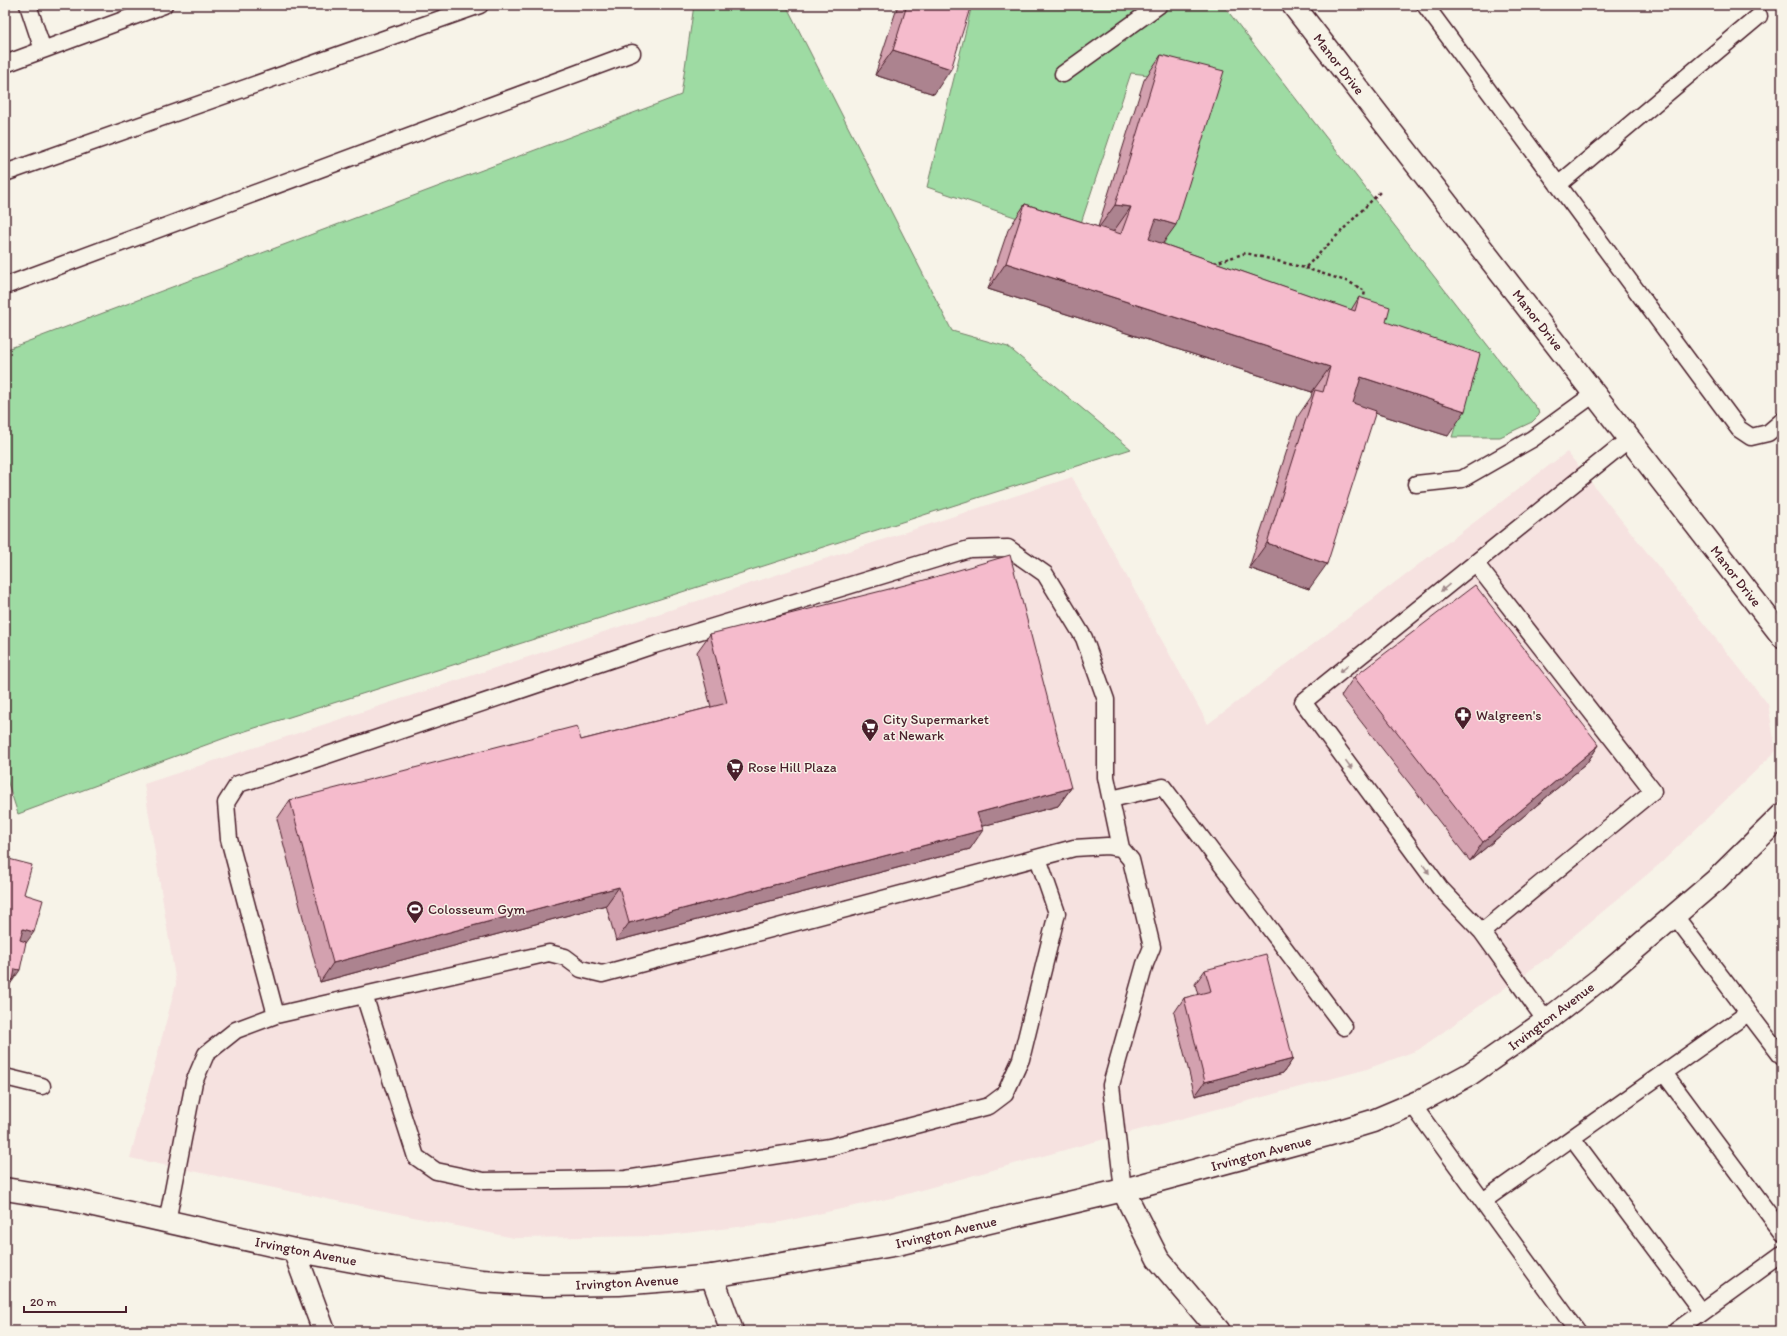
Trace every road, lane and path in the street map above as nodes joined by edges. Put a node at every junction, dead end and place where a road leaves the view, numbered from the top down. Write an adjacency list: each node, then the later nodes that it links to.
1 (28, 5): 8 (lane)
2 (480, 5): 12 (lane)
3 (1159, 5): 11 (lane)
4 (1293, 5): 19 (main road, Manor Drive)
5 (1425, 5): 13 (lane)
6 (155, 7): 8 (lane)
7 (1759, 16): 13 (lane)
8 (43, 50): 10 (lane)
9 (632, 53): 17 (lane)
10 (5, 64)
11 (1063, 74)
12 (5, 174)
13 (1558, 185): 20 (lane)
14 (1380, 192): 16 (path)
15 (1210, 264): 16 (path)
16 (1305, 268): 18 (path)
17 (5, 286)
18 (1362, 306)
19 (1594, 394): 21 (main road, Manor Drive); 22 (lane)
20 (1782, 421)
21 (1629, 439): 23 (lane); 24 (main road, Manor Drive)
22 (1416, 484)
23 (1476, 564): 30 (lane); 30 (lane, one-way to 30)
24 (1782, 636)
25 (1111, 799): 27 (lane); 33 (lane); 35 (lane)
26 (1782, 815): 29 (main road, Irvington Avenue)
27 (1121, 848): 28 (lane); 43 (lane)
28 (1038, 858): 31 (lane); 31 (lane)
29 (1675, 916): 32 (lane); 34 (main road, Irvington Avenue)
30 (1482, 932): 34 (lane)
31 (364, 995): 33 (lane)
32 (1748, 1013): 36 (lane); 37 (lane)
33 (276, 1015): 45 (lane)
34 (1546, 1021): 40 (main road, Irvington Avenue)
35 (1344, 1027)
36 (1782, 1057)
37 (1664, 1073): 41 (lane); 46 (lane)
38 (5, 1077): 39 (lane)
39 (42, 1086)
40 (1412, 1104): 43 (main road, Irvington Avenue); 44 (lane)
41 (1572, 1138): 44 (lane); 50 (lane)
42 (5, 1189): 45 (main road, Irvington Avenue)
43 (1123, 1190): 49 (main road, Irvington Avenue); 53 (main road)
44 (1483, 1201): 54 (lane)
45 (168, 1222): 47 (main road, Irvington Avenue)
46 (1782, 1232)
47 (294, 1250): 49 (main road, Irvington Avenue); 51 (main road)
48 (1782, 1254): 50 (lane)
49 (712, 1276): 52 (main road)
50 (1702, 1312): 55 (lane)
51 (324, 1331)
52 (732, 1331)
53 (1219, 1331)
54 (1577, 1331)
55 (1676, 1331)

